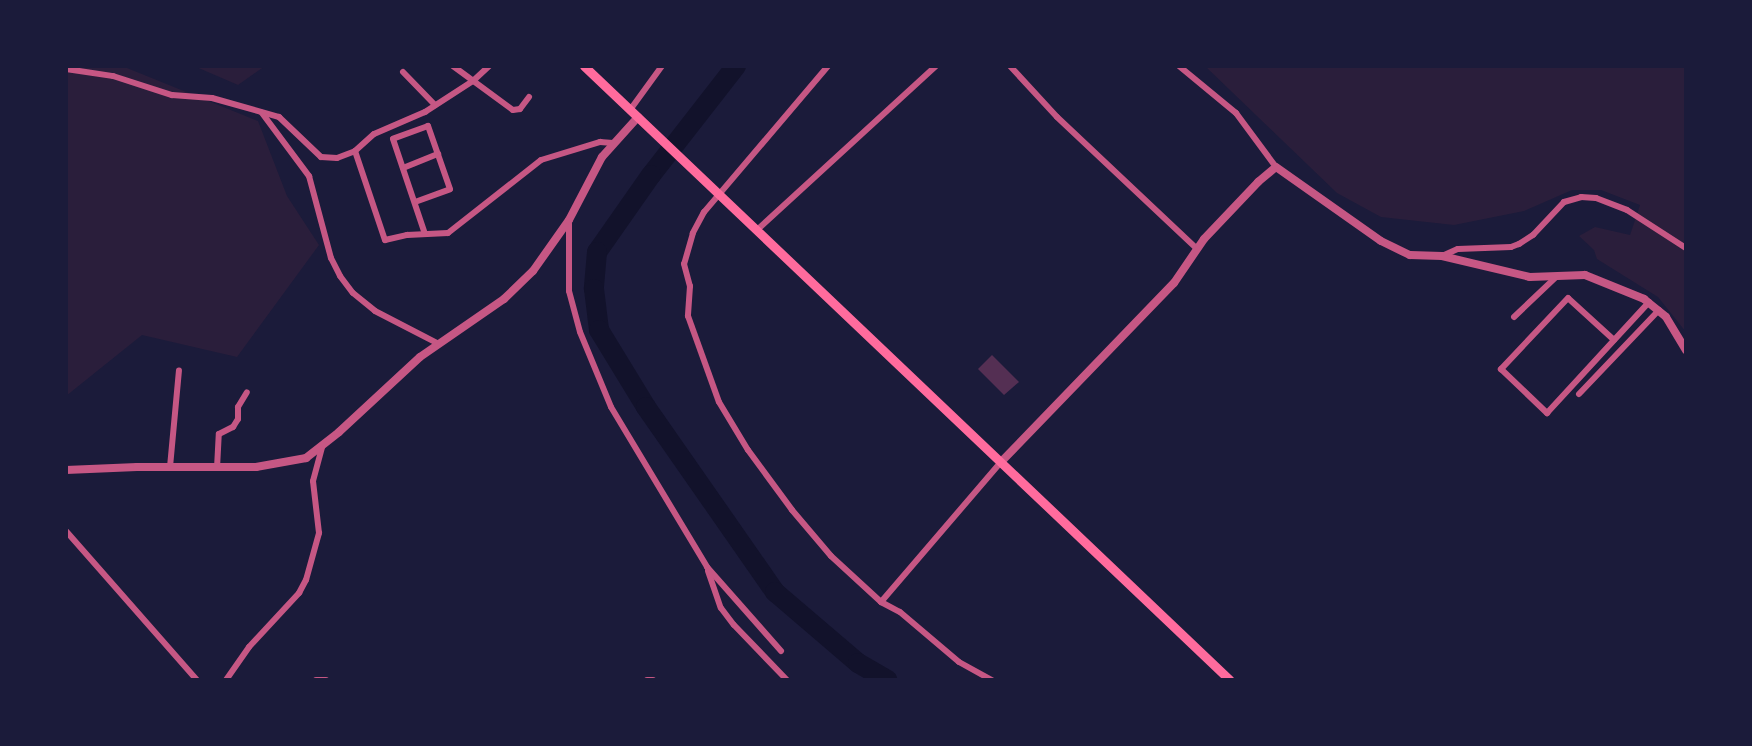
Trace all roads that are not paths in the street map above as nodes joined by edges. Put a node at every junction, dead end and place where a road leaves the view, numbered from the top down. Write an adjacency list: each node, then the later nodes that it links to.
1 (453, 66): 11 (street)
2 (489, 66): 11 (street)
3 (584, 66): 14 (main road)
4 (662, 66): 14 (street)
5 (828, 66): 22 (street)
6 (936, 66): 25 (street)
7 (1010, 66): 28 (street)
8 (1179, 66): 20 (street)
9 (66, 69): 15 (street)
10 (403, 72): 13 (street)
11 (473, 81): 12 (street); 13 (street)
12 (529, 97)
13 (435, 105): 18 (street)
14 (630, 110): 16 (main road)
15 (262, 112): 18 (street); 35 (street)
16 (638, 117): 17 (street); 22 (main road)
17 (613, 143): 24 (street); 26 (street)
18 (355, 151): 26 (street)
19 (438, 154): 21 (street); 21 (street); 23 (street)
20 (1276, 167): 28 (street); 29 (street)
21 (402, 168): 23 (street)
22 (719, 195): 25 (main road); 47 (street)
23 (415, 202): 26 (street)
24 (569, 220): 35 (street); 46 (street)
25 (757, 230): 41 (main road)
26 (425, 234)
27 (1686, 248): 29 (street)
28 (1197, 249): 41 (street)
29 (1442, 256): 30 (street)
30 (1558, 275): 31 (street); 33 (street)
31 (1649, 302): 32 (street); 34 (street)
32 (1659, 310): 36 (street); 39 (street)
33 (1514, 317)
34 (1614, 340): 34 (street)
35 (437, 343): 40 (street)
36 (1686, 350)
37 (179, 370): 42 (street)
38 (247, 392): 43 (street)
39 (1579, 394)
40 (322, 447): 43 (street); 50 (street)
41 (1001, 462): 47 (street); 57 (main road)
42 (170, 467): 43 (street); 44 (street)
43 (217, 468)
44 (66, 470)
45 (66, 531): 49 (street)
46 (707, 567): 48 (street); 55 (street)
47 (880, 602): 56 (street)
48 (781, 651)
49 (197, 680)
50 (226, 680)
51 (316, 680): 52 (street)
52 (326, 680)
53 (646, 680): 54 (street)
54 (653, 680)
55 (787, 680)
56 (992, 680)
57 (1230, 680)

